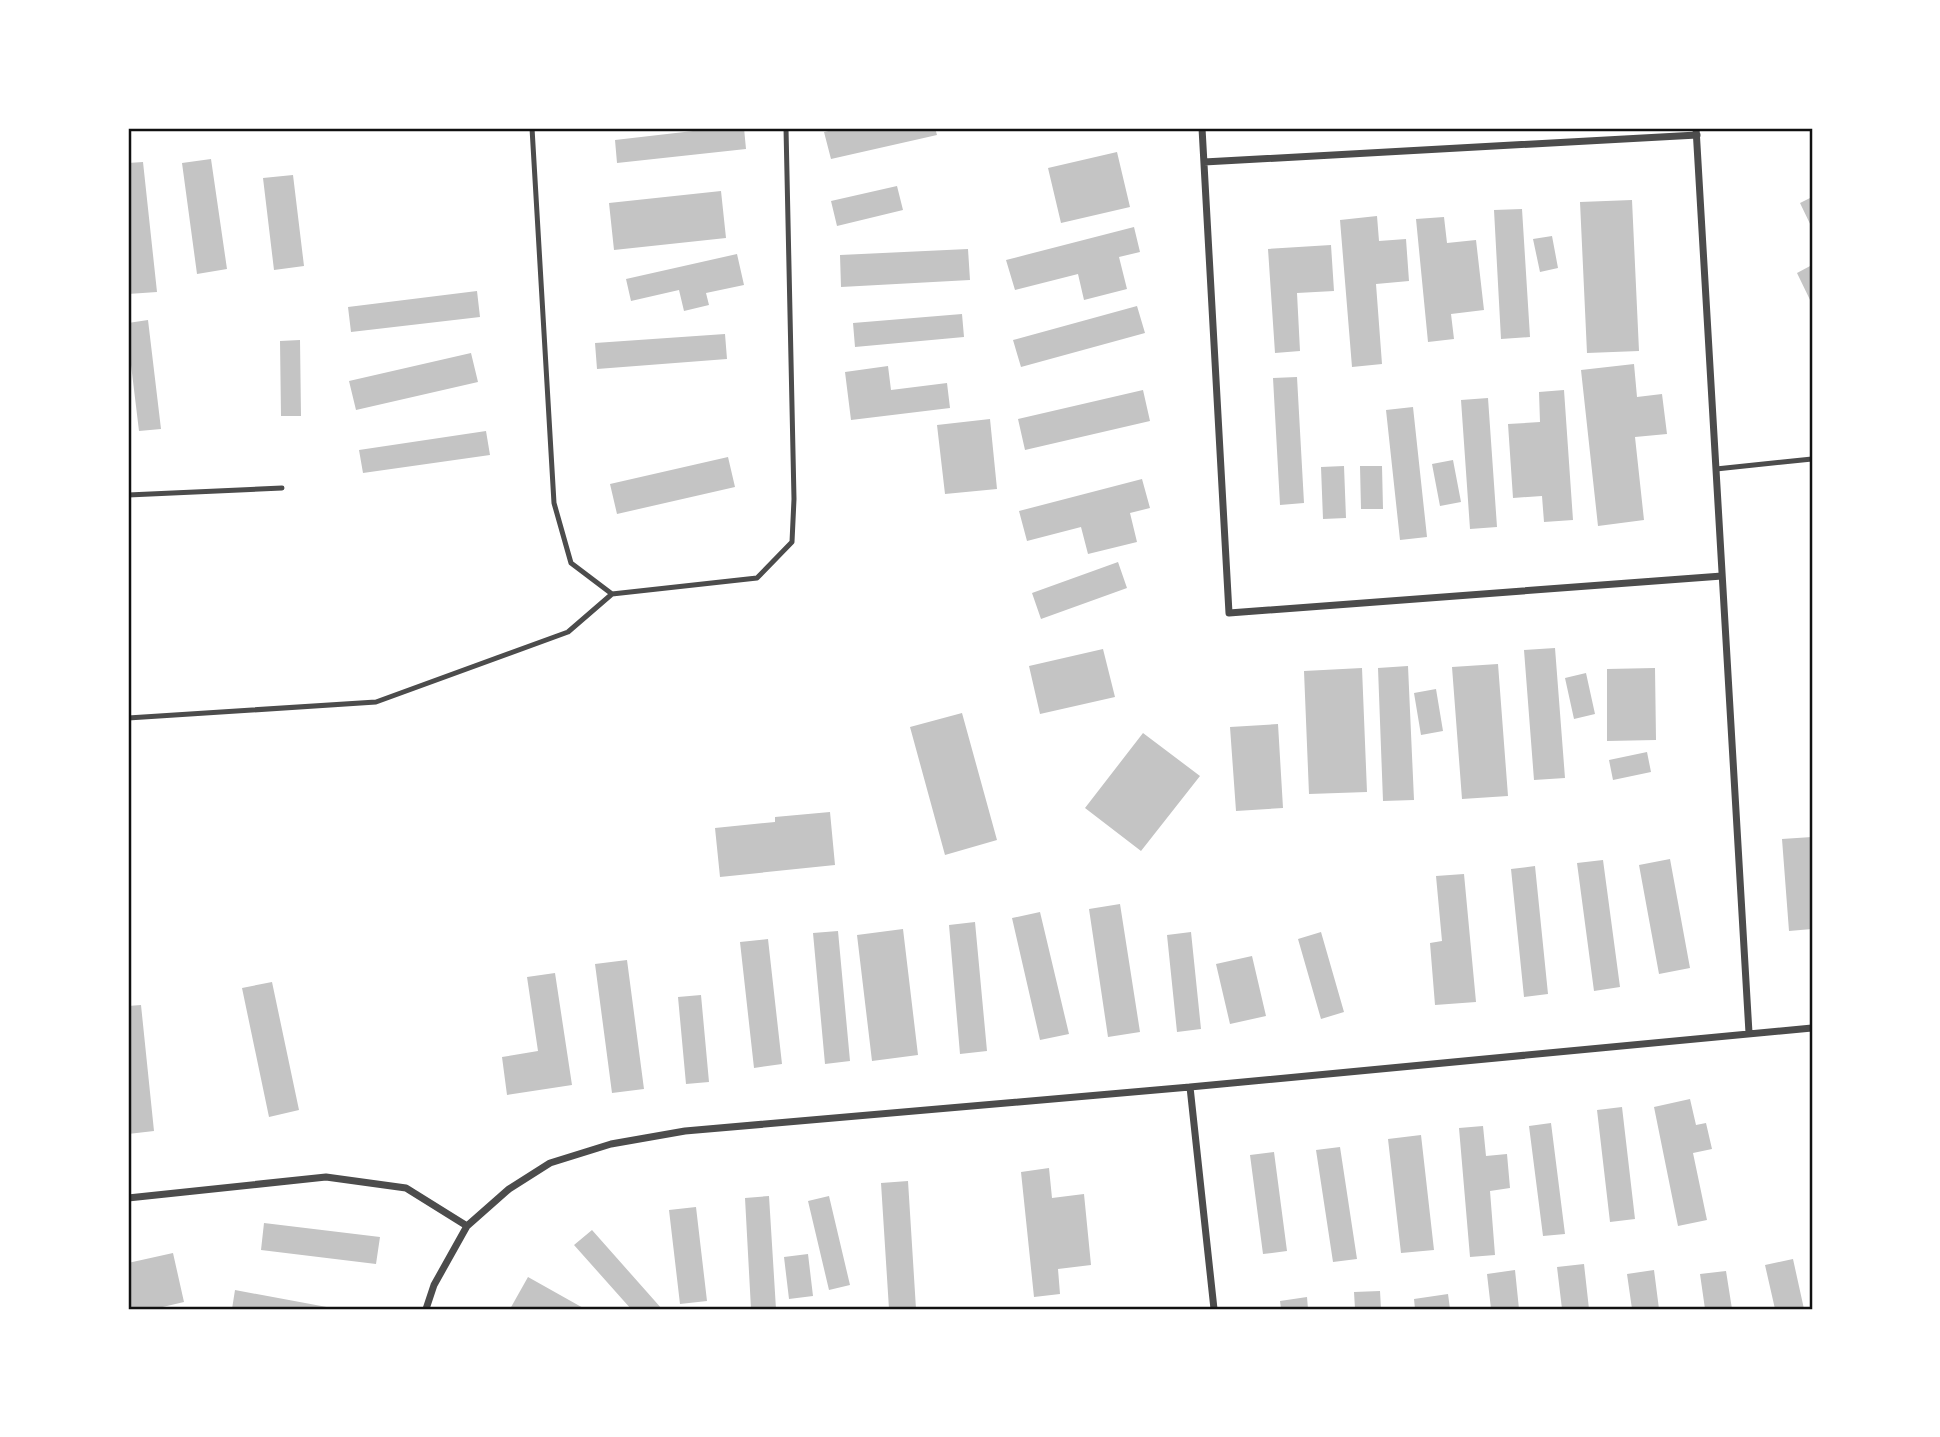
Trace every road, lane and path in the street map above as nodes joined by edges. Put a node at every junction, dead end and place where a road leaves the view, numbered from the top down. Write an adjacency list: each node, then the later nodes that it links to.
1 (532, 128): 11 (lane)
2 (786, 128): 11 (lane)
3 (1202, 128): 5 (street)
4 (1696, 132): 5 (street); 7 (street)
5 (1204, 162): 10 (street)
6 (1812, 459): 7 (lane)
7 (1716, 469): 10 (street)
8 (282, 488): 9 (lane)
9 (128, 495)
10 (1722, 576): 14 (street)
11 (612, 594): 12 (lane)
12 (128, 718)
13 (1812, 1028): 14 (street)
14 (1749, 1033): 15 (street)
15 (1190, 1087): 17 (street); 19 (street)
16 (128, 1198): 17 (street)
17 (467, 1226): 18 (street)
18 (426, 1309)
19 (1214, 1309)

